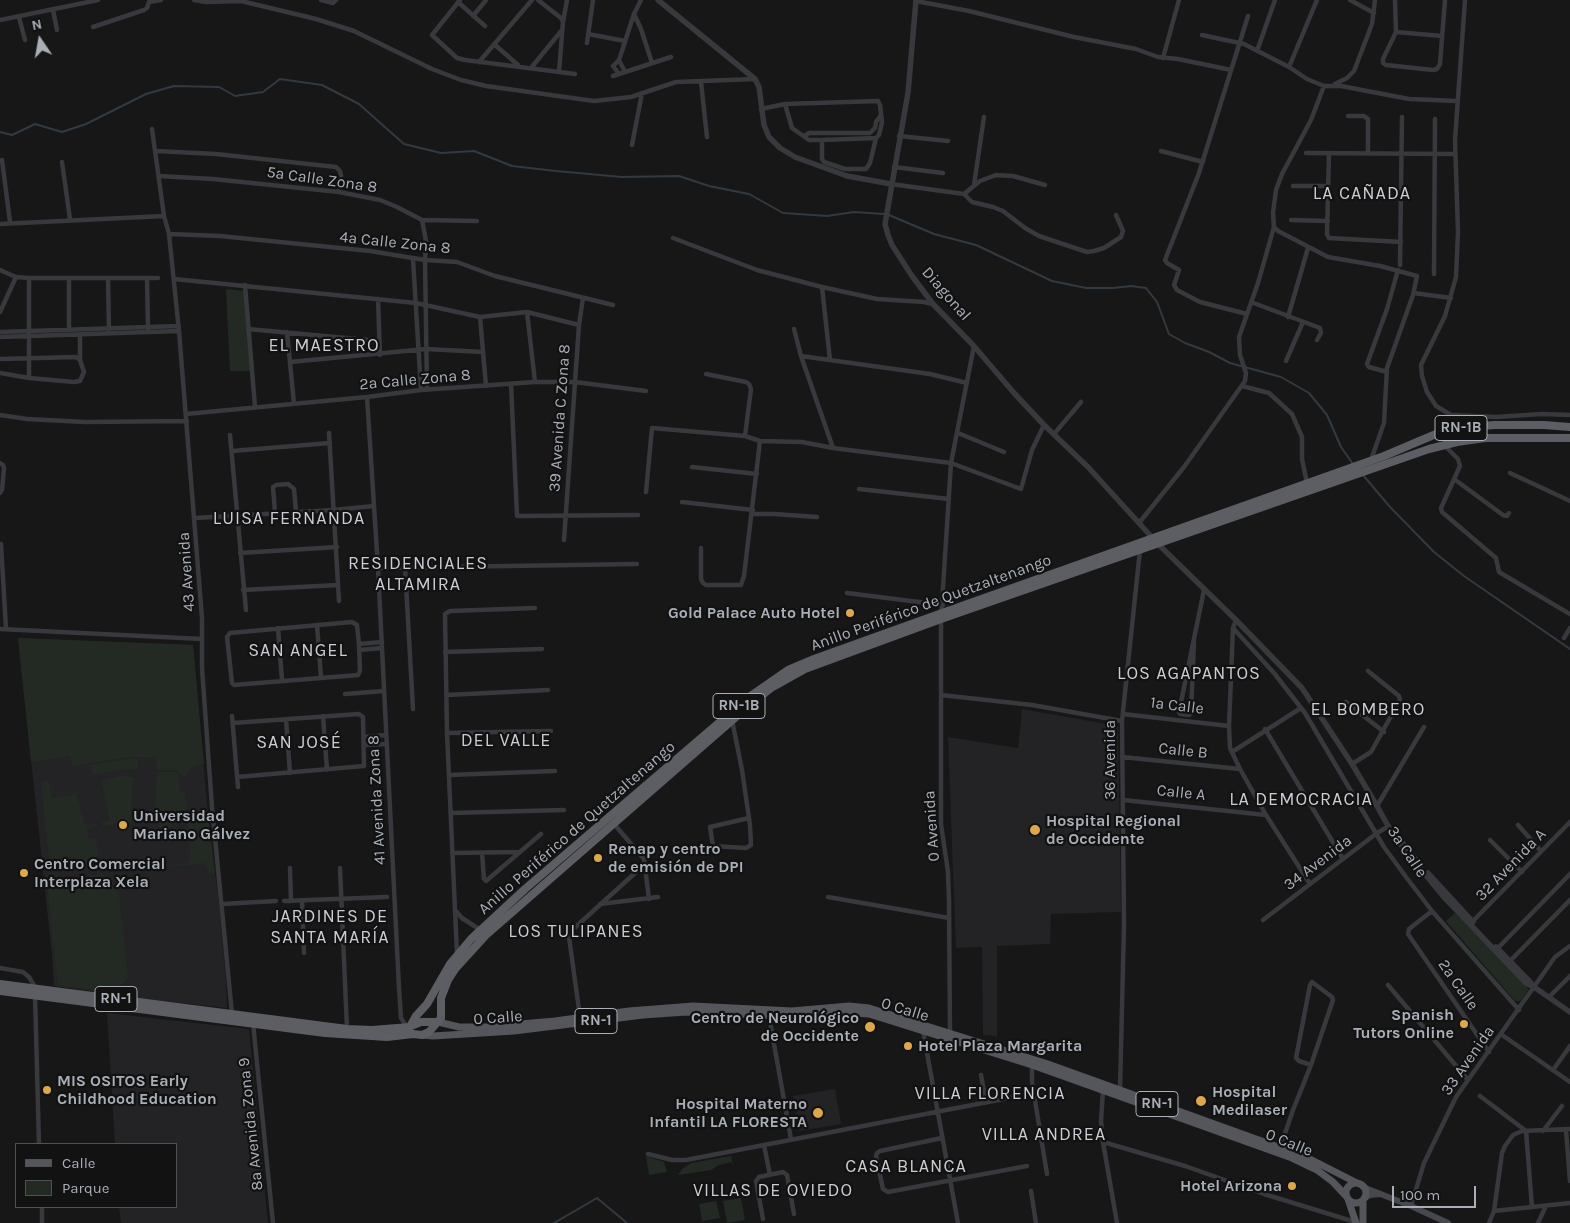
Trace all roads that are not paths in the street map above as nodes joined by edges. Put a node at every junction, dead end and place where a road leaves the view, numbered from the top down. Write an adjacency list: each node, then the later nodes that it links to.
1 (98, 0): 24 (street)
2 (161, 0): 21 (street)
3 (194, 0): 63 (street)
4 (321, 0): 5 (street)
5 (336, 0)
6 (486, 0): 28 (street)
7 (532, 0): 45 (street)
8 (538, 0): 32 (street)
9 (566, 0): 32 (street)
10 (593, 0): 38 (street)
11 (641, 0): 27 (street)
12 (658, 0): 59 (street)
13 (1180, 0): 48 (street)
14 (1274, 0): 46 (street)
15 (1317, 0): 53 (street)
16 (1350, 0): 26 (street)
17 (1375, 0): 26 (street)
18 (1395, 0): 37 (street)
19 (1445, 0): 40 (street)
20 (1465, 0): 64 (street)
21 (149, 1): 34 (street)
22 (459, 1): 28 (street); 50 (street)
23 (916, 1): 48 (street); 74 (street, Diagonal)
24 (72, 3): 25 (street)
25 (53, 10): 30 (street); 36 (street)
26 (1374, 13): 61 (street)
27 (634, 14): 42 (street); 51 (street)
28 (473, 16): 33 (street)
29 (1248, 16): 44 (street)
30 (19, 17): 31 (street); 41 (street)
31 (0, 20)
32 (563, 22): 35 (street)
33 (485, 26)
34 (93, 27)
35 (563, 29): 54 (street); 56 (street)
36 (57, 30)
37 (1396, 32): 40 (street); 40 (street)
38 (588, 34): 42 (street); 43 (street)
39 (1202, 35): 44 (street)
40 (1442, 36)
41 (24, 40)
42 (625, 41): 49 (street)
43 (587, 43)
44 (1239, 43): 46 (street); 55 (street)
45 (494, 44): 50 (street); 52 (street)
46 (1257, 51): 53 (street)
47 (671, 57): 51 (street)
48 (1163, 58): 55 (street)
49 (619, 60): 57 (street); 57 (street)
50 (479, 62): 52 (street)
51 (652, 63): 57 (street)
52 (519, 66): 54 (street)
53 (1289, 67): 62 (street)
54 (531, 68): 56 (street)
55 (1231, 70): 90 (street)
56 (559, 72): 58 (street)
57 (626, 72)
58 (575, 74)
59 (755, 79): 60 (street); 66 (street)
60 (701, 82): 63 (street); 75 (street)
61 (1331, 85): 62 (street); 64 (street)
62 (1324, 86): 110 (street)
63 (642, 93): 79 (street)
64 (1458, 101): 87 (street)
65 (785, 104): 66 (street); 67 (street); 73 (street)
66 (761, 109): 94 (street)
67 (881, 115): 73 (street); 76 (street)
68 (1348, 116): 84 (street)
69 (984, 117): 95 (street)
70 (1402, 117): 85 (street)
71 (1435, 119): 86 (street)
72 (152, 129): 81 (street, 43 Avenida)
73 (804, 136): 77 (street)
74 (900, 136): 78 (street); 91 (street, Diagonal)
75 (707, 137)
76 (876, 138): 77 (street); 77 (street)
77 (822, 140)
78 (948, 141)
79 (632, 145)
80 (1161, 151): 90 (street)
81 (156, 152): 93 (street, 43 Avenida); 99 (street)
82 (1306, 153): 83 (street)
83 (1328, 153): 84 (street); 98 (street)
84 (1368, 154): 85 (street)
85 (1401, 154): 86 (street); 113 (street)
86 (1435, 154): 87 (street); 119 (street)
87 (1455, 154): 131 (street)
88 (2, 160): 108 (street)
89 (62, 162): 103 (street)
90 (1203, 162): 140 (street)
91 (894, 167): 92 (street); 94 (street, Diagonal)
92 (943, 173)
93 (159, 176): 99 (street, 5a Calle Zona 8); 102 (street, 43 Avenida)
94 (891, 184): 100 (street); 136 (street, Diagonal)
95 (974, 185): 96 (street); 100 (street)
96 (1045, 185)
97 (1293, 186): 98 (street)
98 (1328, 186): 107 (street)
99 (339, 192): 104 (street, 5a Calle Zona 8)
100 (964, 194): 101 (street)
101 (1116, 215)
102 (164, 216): 103 (street); 111 (street, 43 Avenida)
103 (70, 220): 108 (street)
104 (422, 220): 106 (street, 5a Calle Zona 8); 116 (street)
105 (1291, 220): 107 (street)
106 (477, 221)
107 (1328, 221): 113 (street)
108 (10, 222): 109 (street)
109 (0, 224)
110 (1274, 227): 114 (street); 133 (street)
111 (169, 234): 115 (street, 4a Calle Zona 8); 124 (street, 43 Avenida)
112 (673, 238): 128 (street)
113 (1400, 242): 117 (street)
114 (1308, 248): 117 (street); 142 (street)
115 (413, 259): 116 (street, 4a Calle Zona 8); 134 (street)
116 (425, 260): 130 (street, 4a Calle Zona 8); 135 (street)
117 (1399, 267): 129 (street); 170 (street)
118 (0, 270): 120 (street)
119 (1434, 274)
120 (16, 278): 121 (street); 138 (street)
121 (29, 278): 125 (street); 152 (street)
122 (148, 278): 123 (street); 126 (street); 146 (street)
123 (158, 278)
124 (174, 278): 127 (street); 145 (street, 43 Avenida)
125 (70, 279): 126 (street); 150 (street)
126 (108, 279): 149 (street)
127 (245, 285): 132 (street); 147 (street)
128 (822, 288): 136 (street); 167 (street)
129 (1414, 293): 131 (street); 170 (street)
130 (583, 298): 137 (street, 4a Calle Zona 8); 144 (street, 39 Avenida C Zona 8)
131 (1451, 298): 189 (street)
132 (378, 299): 134 (street); 157 (street)
133 (1251, 302): 140 (street); 142 (street)
134 (416, 303): 135 (street); 160 (street)
135 (425, 304): 141 (street); 159 (street)
136 (933, 304): 158 (street, Diagonal)
137 (613, 305)
138 (0, 312)
139 (527, 312): 141 (street); 144 (street); 174 (street)
140 (1247, 314): 179 (street)
141 (480, 317): 161 (street)
142 (1288, 317): 143 (street)
143 (1304, 322): 156 (street); 168 (street)
144 (579, 325): 175 (street, 39 Avenida C Zona 8)
145 (179, 328): 146 (street); 187 (street, 43 Avenida)
146 (148, 329): 149 (street)
147 (248, 329): 153 (street); 186 (street)
148 (794, 329): 163 (street)
149 (109, 330): 150 (street); 154 (street)
150 (69, 331): 152 (street); 154 (street)
151 (0, 332): 152 (street)
152 (29, 332): 155 (street); 164 (street)
153 (287, 332): 157 (street); 169 (street)
154 (80, 334): 166 (street)
155 (0, 337)
156 (1317, 340)
157 (379, 341): 162 (street)
158 (973, 345): 176 (street, 0 Avenida); 191 (street, Diagonal)
159 (426, 349): 160 (street); 161 (street); 181 (street)
160 (417, 350): 162 (street); 180 (street)
161 (483, 352): 178 (street)
162 (380, 355): 169 (street)
163 (802, 356): 167 (street); 202 (street)
164 (29, 358): 165 (street); 166 (street); 173 (street)
165 (0, 359)
166 (80, 360): 173 (street)
167 (830, 360): 176 (street)
168 (1286, 361)
169 (290, 362): 185 (street)
170 (1387, 372): 205 (street)
171 (0, 373): 173 (street)
172 (706, 374): 197 (street)
173 (29, 378)
174 (535, 382): 175 (street, 2a Calle Zona 8); 177 (street, 2a Calle Zona 8)
175 (575, 382): 182 (street, 2a Calle Zona 8); 228 (street, 39 Avenida C Zona 8)
176 (967, 383): 194 (street, 0 Avenida)
177 (511, 384): 178 (street, 2a Calle Zona 8); 228 (street)
178 (486, 386): 181 (street, 2a Calle Zona 8)
179 (1242, 386): 213 (street); 231 (street)
180 (420, 390): 181 (street, 2a Calle Zona 8); 183 (street, 2a Calle Zona 8)
181 (427, 390)
182 (646, 391)
183 (367, 397): 185 (street, 2a Calle Zona 8); 220 (street, 41 Avenida Zona 8)
184 (1081, 402): 195 (street)
185 (294, 404): 186 (street, 2a Calle Zona 8)
186 (255, 407): 187 (street, 2a Calle Zona 8)
187 (186, 414): 190 (street, 43 Avenida)
188 (0, 415): 190 (street)
189 (1570, 416)
190 (187, 421): 230 (street, 43 Avenida)
191 (1044, 425): 195 (street, Diagonal); 207 (street)
192 (1570, 427): 205 (highway, Anillo Periférico de Quetzaltenango / RN-1B)
193 (330, 433): 200 (street)
194 (958, 433): 204 (street); 207 (street, 0 Avenida)
195 (1054, 434): 231 (street, Diagonal)
196 (230, 435): 203 (street)
197 (745, 436): 199 (street); 215 (street)
198 (1570, 438): 201 (highway, Anillo Periférico de Quetzaltenango / RN-1B)
199 (760, 441): 202 (street); 210 (street)
200 (330, 443): 203 (street); 221 (street)
201 (1444, 445): 209 (highway, Anillo Periférico de Quetzaltenango / RN-1B); 212 (street)
202 (833, 448): 207 (street)
203 (232, 451): 227 (street)
204 (1004, 452)
205 (1371, 460): 209 (highway, Anillo Periférico de Quetzaltenango / RN-1B)
206 (0, 463): 216 (street)
207 (951, 463): 217 (street, 0 Avenida)
208 (692, 467): 210 (street)
209 (1358, 469): 213 (highway, Anillo Periférico de Quetzaltenango / RN-1B); 233 (highway, Anillo Periférico de Quetzaltenango / RN-1B)
210 (757, 474): 223 (street)
211 (1510, 474): 218 (street)
212 (1454, 479): 225 (street); 250 (street)
213 (1307, 483): 233 (highway, Anillo Periférico de Quetzaltenango / RN-1B)
214 (859, 489): 217 (street)
215 (646, 492)
216 (0, 493)
217 (949, 499): 249 (street, 0 Avenida)
218 (1570, 501)
219 (682, 502): 223 (street)
220 (374, 506): 221 (street); 241 (street, 41 Avenida Zona 8)
221 (334, 510): 222 (street); 235 (street)
222 (296, 512): 224 (street); 224 (street)
223 (752, 512): 229 (street); 236 (street)
224 (275, 513): 227 (street)
225 (1509, 513)
226 (638, 515): 228 (street)
227 (238, 516): 230 (street); 238 (street)
228 (567, 516): 232 (street, 39 Avenida C Zona 8)
229 (817, 517)
230 (195, 518): 259 (street, 43 Avenida)
231 (1140, 523): 233 (street, Diagonal)
232 (564, 540)
233 (1156, 541): 237 (highway, Anillo Periférico de Quetzaltenango / RN-1B); 244 (street, 3a Calle); 249 (highway, Anillo Periférico de Quetzaltenango / RN-1B)
234 (1, 544): 257 (street)
235 (337, 547): 238 (street); 242 (street)
236 (701, 548)
237 (1140, 550): 249 (highway, Anillo Periférico de Quetzaltenango / RN-1B); 278 (street, 36 Avenida)
238 (240, 553): 243 (street)
239 (637, 564): 240 (street)
240 (405, 567): 241 (street); 277 (street)
241 (378, 568): 260 (street, 41 Avenida Zona 8)
242 (338, 585): 243 (street); 246 (street)
243 (243, 590): 248 (street)
244 (1204, 590): 251 (street, 3a Calle); 261 (street)
245 (847, 593): 249 (street)
246 (339, 600)
247 (535, 608): 266 (street)
248 (246, 610)
249 (942, 612): 274 (street, 0 Avenida); 282 (highway, Anillo Periférico de Quetzaltenango / RN-1B); 346 (highway, Anillo Periférico de Quetzaltenango / RN-1B)
250 (1570, 614)
251 (1236, 620): 254 (street); 297 (street, 3a Calle)
252 (317, 625): 253 (street); 262 (street); 268 (street)
253 (278, 628): 269 (street); 269 (street)
254 (1233, 628): 276 (street, 3a Calle); 285 (street)
255 (1570, 628): 258 (street)
256 (0, 629): 257 (street)
257 (6, 629): 259 (street)
258 (1564, 638)
259 (202, 639): 339 (street, 43 Avenida)
260 (382, 642): 262 (street); 263 (street, 41 Avenida Zona 8)
261 (1194, 642): 261 (street)
262 (359, 644): 265 (street)
263 (382, 648): 265 (street); 270 (street, 41 Avenida Zona 8)
264 (542, 649): 266 (street)
265 (359, 650): 268 (street)
266 (445, 652): 273 (street)
267 (1368, 671): 289 (street)
268 (321, 677): 269 (street)
269 (282, 680)
270 (384, 690): 272 (street); 291 (street, 41 Avenida Zona 8)
271 (548, 690): 273 (street)
272 (344, 694)
273 (447, 695): 290 (street)
274 (941, 695): 283 (street); 343 (street, 0 Avenida)
275 (1346, 702): 289 (street)
276 (1301, 708): 287 (street); 315 (street, 3a Calle)
277 (413, 709)
278 (1123, 714): 283 (street, 36 Avenida); 285 (street, 1a Calle)
279 (232, 716): 284 (street)
280 (323, 716): 281 (street); 292 (street); 298 (street)
281 (286, 719): 284 (street); 301 (street)
282 (732, 720): 310 (street); 312 (highway, Anillo Periférico de Quetzaltenango / RN-1B)
283 (1122, 721): 296 (street, 36 Avenida)
284 (233, 723): 303 (street)
285 (1229, 726): 295 (street)
286 (1424, 727): 306 (street)
287 (1266, 729): 295 (street); 322 (street)
288 (551, 731): 290 (street)
289 (1384, 732): 297 (street)
290 (447, 733): 302 (street)
291 (386, 735): 292 (street); 293 (street, 41 Avenida Zona 8)
292 (364, 737): 294 (street)
293 (387, 744): 294 (street); 367 (street, 41 Avenida Zona 8)
294 (364, 745): 298 (street)
295 (1232, 752): 299 (street)
296 (1122, 757): 299 (street, Calle B); 305 (street, 36 Avenida)
297 (1352, 764): 306 (street, 3a Calle)
298 (327, 770): 301 (street)
299 (1240, 770): 309 (street)
300 (555, 771): 302 (street)
301 (290, 772): 303 (street)
302 (449, 775): 308 (street)
303 (238, 777): 304 (street)
304 (238, 787)
305 (1123, 800): 309 (street, Calle A); 382 (street, 36 Avenida)
306 (1377, 806): 314 (street, 3a Calle)
307 (564, 810): 308 (street)
308 (451, 813): 321 (street)
309 (1266, 815): 328 (street)
310 (749, 818): 310 (street)
311 (1570, 822): 318 (street, 32 Avenida A)
312 (614, 824): 323 (street); 346 (highway, Anillo Periférico de Quetzaltenango / RN-1B)
313 (1518, 825): 318 (street)
314 (1389, 826): 315 (street, 34 Avenida); 345 (street, 3a Calle)
315 (1377, 833): 322 (street, 34 Avenida); 342 (street, 3a Calle)
316 (541, 834): 320 (street)
317 (1490, 840): 326 (street)
318 (1541, 851): 326 (street, 32 Avenida A)
319 (482, 852): 320 (street); 320 (street); 321 (street)
320 (520, 852)
321 (452, 853): 341 (street)
322 (1343, 859): 328 (street, 34 Avenida)
323 (645, 864): 333 (street); 340 (street)
324 (290, 868): 338 (street)
325 (340, 868): 331 (street)
326 (1522, 872): 345 (street, 32 Avenida A)
327 (1570, 874): 348 (street)
328 (1310, 884): 344 (street, 34 Avenida)
329 (387, 897): 331 (street)
330 (828, 897): 343 (street)
331 (341, 898): 334 (street); 368 (street)
332 (658, 898): 333 (street)
333 (649, 899): 340 (street)
334 (302, 900): 338 (street); 349 (street)
335 (1570, 900): 351 (street)
336 (276, 901): 339 (street)
337 (284, 901): 338 (street)
338 (291, 901)
339 (222, 904): 362 (street, 43 Avenida)
340 (600, 904): 364 (street)
341 (454, 907): 346 (street); 350 (street)
342 (1432, 911): 360 (street, 3a Calle); 374 (street, 2a Calle)
343 (949, 918): 372 (street, 0 Avenida)
344 (1263, 920)
345 (1471, 923): 348 (street, 3a Calle)
346 (483, 932): 350 (highway, Anillo Periférico de Quetzaltenango / RN-1B); 365 (highway, Anillo Periférico de Quetzaltenango / RN-1B)
347 (1570, 946): 356 (street, 33 Avenida)
348 (1496, 950): 351 (street, 3a Calle); 356 (street, 3a Calle)
349 (304, 953)
350 (456, 954): 367 (highway, Anillo Periférico de Quetzaltenango / RN-1B)
351 (1510, 961): 356 (street, 3a Calle)
352 (0, 968): 358 (street)
353 (1570, 976): 359 (street)
354 (0, 984): 358 (highway, RN-1)
355 (1388, 985): 379 (street)
356 (1534, 987): 359 (street); 360 (street, 33 Avenida)
357 (0, 991): 358 (highway, RN-1)
358 (36, 992): 362 (highway, RN-1); 366 (highway, RN-1); 394 (street)
359 (1549, 997): 361 (street)
360 (1519, 1010): 371 (street, 33 Avenida)
361 (1570, 1012)
362 (232, 1014): 368 (highway, RN-1)
363 (769, 1016): 369 (main road, 0 Calle / RN-1); 370 (main road, 0 Calle / RN-1); 392 (street)
364 (580, 1017): 365 (main road, 0 Calle / RN-1); 372 (main road, 0 Calle / RN-1)
365 (438, 1022): 367 (highway, RN-1); 370 (highway)
366 (253, 1023): 367 (highway, RN-1); 417 (street, 8a Avenida Zona 9)
367 (411, 1028): 368 (highway, RN-1); 370 (highway, RN-1)
368 (347, 1029)
369 (922, 1030): 372 (main road, 0 Calle / RN-1); 387 (street)
370 (422, 1035)
371 (1502, 1035): 374 (street, 33 Avenida); 377 (street)
372 (950, 1036): 376 (main road, 0 Calle / RN-1); 382 (main road, 0 Calle / RN-1)
373 (1570, 1046): 377 (street)
374 (1489, 1052): 379 (street, 33 Avenida)
375 (1310, 1064): 375 (street); 396 (street)
376 (1032, 1065): 381 (main road, 0 Calle / RN-1); 399 (street)
377 (1552, 1070): 380 (street)
378 (981, 1075): 385 (street)
379 (1468, 1080): 409 (street, 33 Avenida)
380 (1570, 1082)
381 (1103, 1090): 393 (street); 405 (main road, 0 Calle / RN-1)
382 (1120, 1090): 396 (main road, 0 Calle / RN-1)
383 (1480, 1096): 389 (street)
384 (1014, 1097): 385 (street)
385 (986, 1102): 387 (street)
386 (1562, 1106): 390 (street)
387 (937, 1111): 391 (street); 392 (street)
388 (1568, 1130): 390 (street); 402 (street)
389 (1526, 1131): 390 (street); 411 (street); 413 (street)
390 (1543, 1131)
391 (942, 1138): 401 (street); 401 (street)
392 (791, 1139): 395 (street)
393 (1102, 1142): 420 (street); 421 (street)
394 (39, 1143)
395 (764, 1145): 397 (street); 400 (street)
396 (1280, 1148): 403 (main road, 0 Calle / RN-1)
397 (648, 1154)
398 (1027, 1166): 401 (street)
399 (1047, 1174)
400 (770, 1175): 414 (street); 415 (street)
401 (950, 1180): 418 (street)
402 (1570, 1180)
403 (1361, 1185): 405 (main road); 406 (main road); 407 (main road)
404 (1030, 1190): 419 (street)
405 (1348, 1198): 407 (main road); 421 (main road, RN-1)
406 (1393, 1198): 407 (main road); 409 (main road)
407 (1364, 1199): 421 (main road)
408 (1570, 1203): 410 (street)
409 (1411, 1206): 422 (main road)
410 (1546, 1206): 411 (street); 424 (street)
411 (1532, 1207): 413 (street)
412 (42, 1208): 416 (street)
413 (1494, 1211): 423 (street)
414 (794, 1214)
415 (763, 1220)
416 (42, 1223)
417 (274, 1223)
418 (958, 1223)
419 (1036, 1223)
420 (1117, 1223)
421 (1358, 1223)
422 (1448, 1223)
423 (1489, 1223)
424 (1538, 1223)

